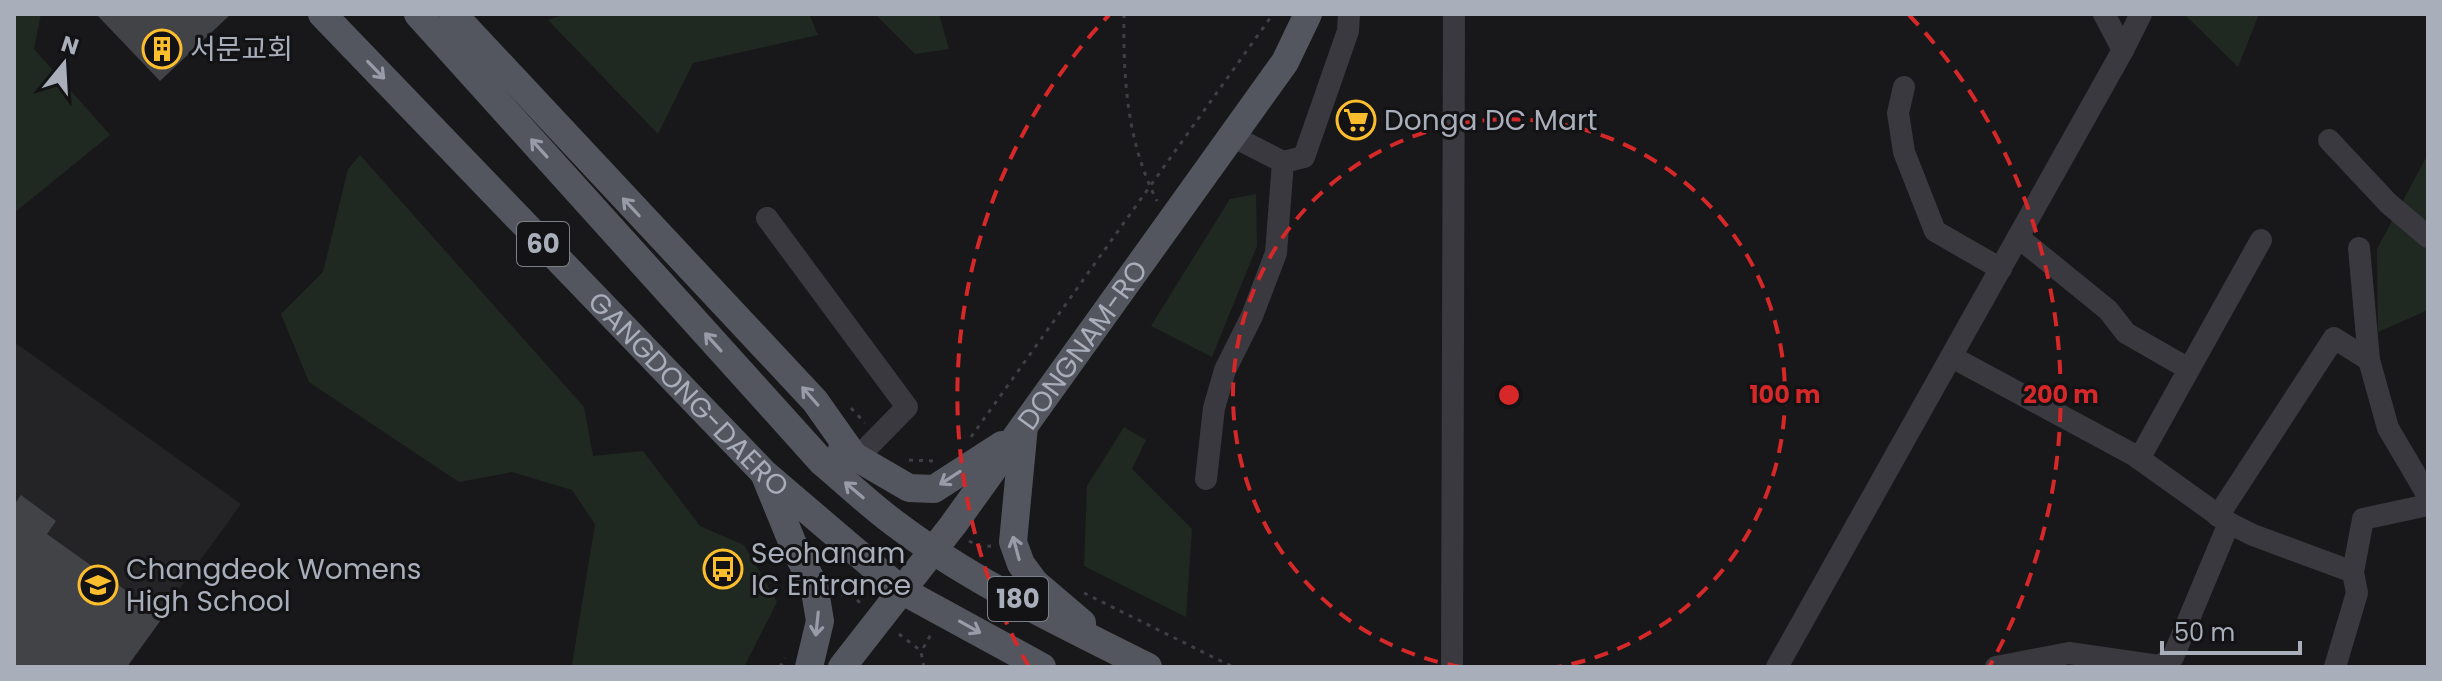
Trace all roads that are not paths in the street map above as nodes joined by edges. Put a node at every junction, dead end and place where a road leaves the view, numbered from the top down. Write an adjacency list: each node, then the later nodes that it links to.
1 (322, 14): 27 (main road, GANGDONG-DAERO / 60, one-way to 27)
2 (418, 14): 23 (main road, GANGDONG-DAERO / 60, one-way to 2)
3 (453, 14): 25 (main road, one-way to 3)
4 (1308, 14): 11 (main road, DONGNAM-RO)
5 (1349, 14): 13 (street)
6 (1454, 14): 41 (street)
7 (2104, 14): 9 (street)
8 (2141, 14): 9 (street)
9 (2123, 50): 15 (street)
10 (1904, 87): 19 (street)
11 (1230, 135): 13 (street); 24 (main road, DONGNAM-RO)
12 (2329, 140): 16 (street)
13 (1283, 162): 28 (street)
14 (767, 218): 25 (street)
15 (2018, 237): 19 (street); 22 (street)
16 (2428, 237)
17 (2261, 240): 22 (street)
18 (2359, 248): 21 (street)
19 (2001, 269): 20 (street)
20 (1952, 357): 26 (street); 42 (street)
21 (2369, 360): 29 (street); 31 (street)
22 (2187, 368): 26 (street)
23 (755, 388): 25 (main road); 32 (main road, GANGDONG-DAERO / 60, one-way to 23)
24 (1020, 430): 25 (main road, one-way to 25); 32 (main road, DONGNAM-RO); 35 (main road, one-way to 24)
25 (856, 459)
26 (2139, 459): 31 (street)
27 (765, 474): 34 (main road, GANGDONG-DAERO / 60); 37 (main road, one-way to 37)
28 (1206, 479)
29 (2428, 495)
30 (2428, 505): 33 (street)
31 (2223, 520): 33 (street); 36 (street)
32 (933, 550): 34 (main road, DONGNAM-RO); 35 (main road, 180)
33 (2353, 572): 44 (street)
34 (901, 590): 38 (main road, DONGNAM-RO); 39 (main road, 180, one-way to 39)
35 (1105, 645): 40 (main road, 180)
36 (2042, 662): 43 (street)
37 (809, 667)
38 (842, 667)
39 (1042, 667)
40 (1148, 667)
41 (1452, 667)
42 (1777, 667)
43 (1996, 667)
44 (2335, 667)

